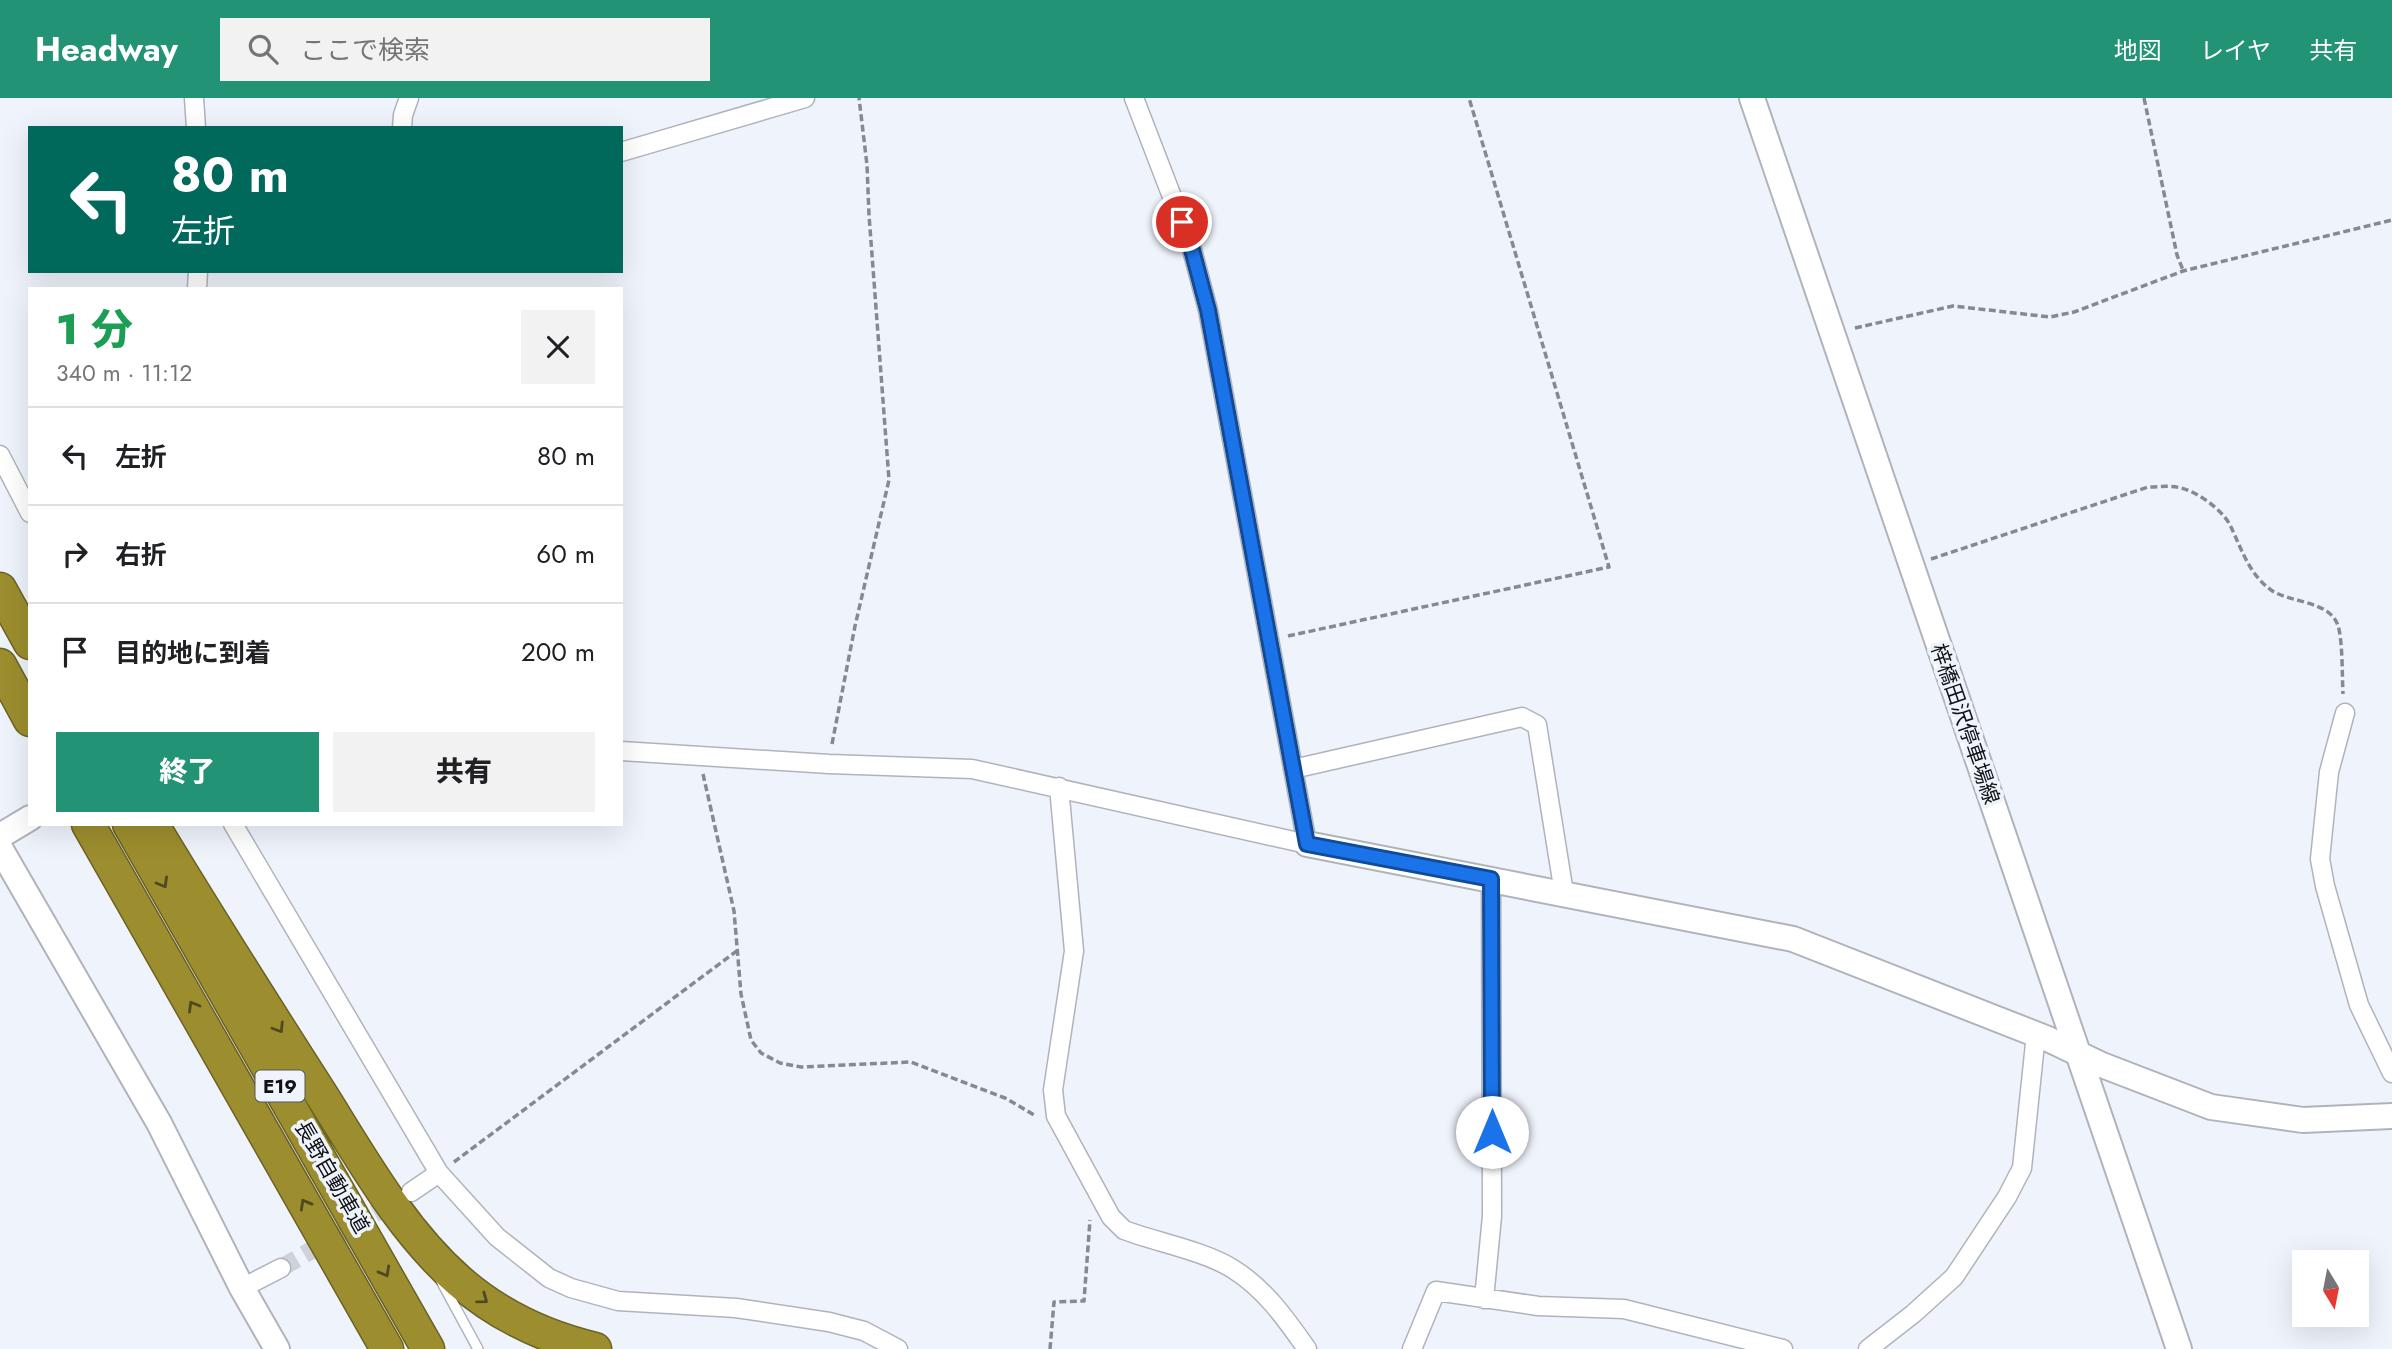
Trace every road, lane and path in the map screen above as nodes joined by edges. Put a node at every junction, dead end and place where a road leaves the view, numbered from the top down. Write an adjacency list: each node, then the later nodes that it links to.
1 (194, 98): 9 (street)
2 (409, 98): 10 (street)
3 (805, 98): 11 (street)
4 (859, 98): 27 (path)
5 (1134, 98): 21 (street)
6 (1469, 98): 21 (path)
7 (1752, 98): 14 (street, 梓橋田沢停車場線)
8 (2144, 98): 13 (path)
9 (196, 126)
10 (402, 126)
11 (623, 151)
12 (2392, 220): 13 (path)
13 (2183, 271): 14 (path)
14 (1833, 336): 17 (street, 梓橋田沢停車場線)
15 (0, 455): 16 (street)
16 (28, 509)
17 (1910, 564): 23 (path); 42 (street, 梓橋田沢停車場線)
18 (4, 596): 19 (highway); 20 (highway)
19 (28, 631)
20 (28, 639)
21 (1269, 640): 28 (street)
22 (0, 665): 24 (highway)
23 (2345, 713): 43 (street)
24 (28, 716)
25 (623, 751): 26 (street)
26 (699, 756): 27 (street); 40 (path)
27 (829, 764): 29 (street)
28 (1293, 769): 36 (street); 39 (street)
29 (1059, 787): 36 (street); 45 (street)
30 (28, 819): 35 (street)
31 (89, 826): 49 (highway, 長野自動車道 / E19, one-way to 31)
32 (130, 826): 57 (highway, 長野自動車道 / E19, one-way to 57)
33 (153, 826): 50 (highway, one-way to 50)
34 (234, 826): 46 (street)
35 (0, 836)
36 (1307, 844): 38 (street)
37 (0, 848): 52 (street)
38 (1491, 879): 39 (street); 53 (street)
39 (1564, 893): 41 (street)
40 (738, 950): 45 (path); 46 (path)
41 (2036, 1034): 42 (street); 65 (street)
42 (2077, 1053): 44 (street); 66 (street, 梓橋田沢停車場線)
43 (2392, 1073)
44 (2392, 1116)
45 (1066, 1138): 47 (street)
46 (439, 1173): 48 (street); 60 (street)
47 (1096, 1191): 61 (path); 62 (street)
48 (411, 1192)
49 (331, 1251): 55 (highway); 56 (highway, 長野自動車道 / E19)
50 (432, 1254): 58 (lane); 59 (highway, one-way to 59)
51 (281, 1268): 52 (street)
52 (242, 1288): 54 (street)
53 (1484, 1299): 63 (street); 64 (street)
54 (277, 1349)
55 (378, 1349)
56 (387, 1349)
57 (428, 1349)
58 (478, 1349)
59 (595, 1349)
60 (898, 1349)
61 (1050, 1349)
62 (1307, 1349)
63 (1412, 1349)
64 (1783, 1349)
65 (1868, 1349)
66 (2179, 1349)

